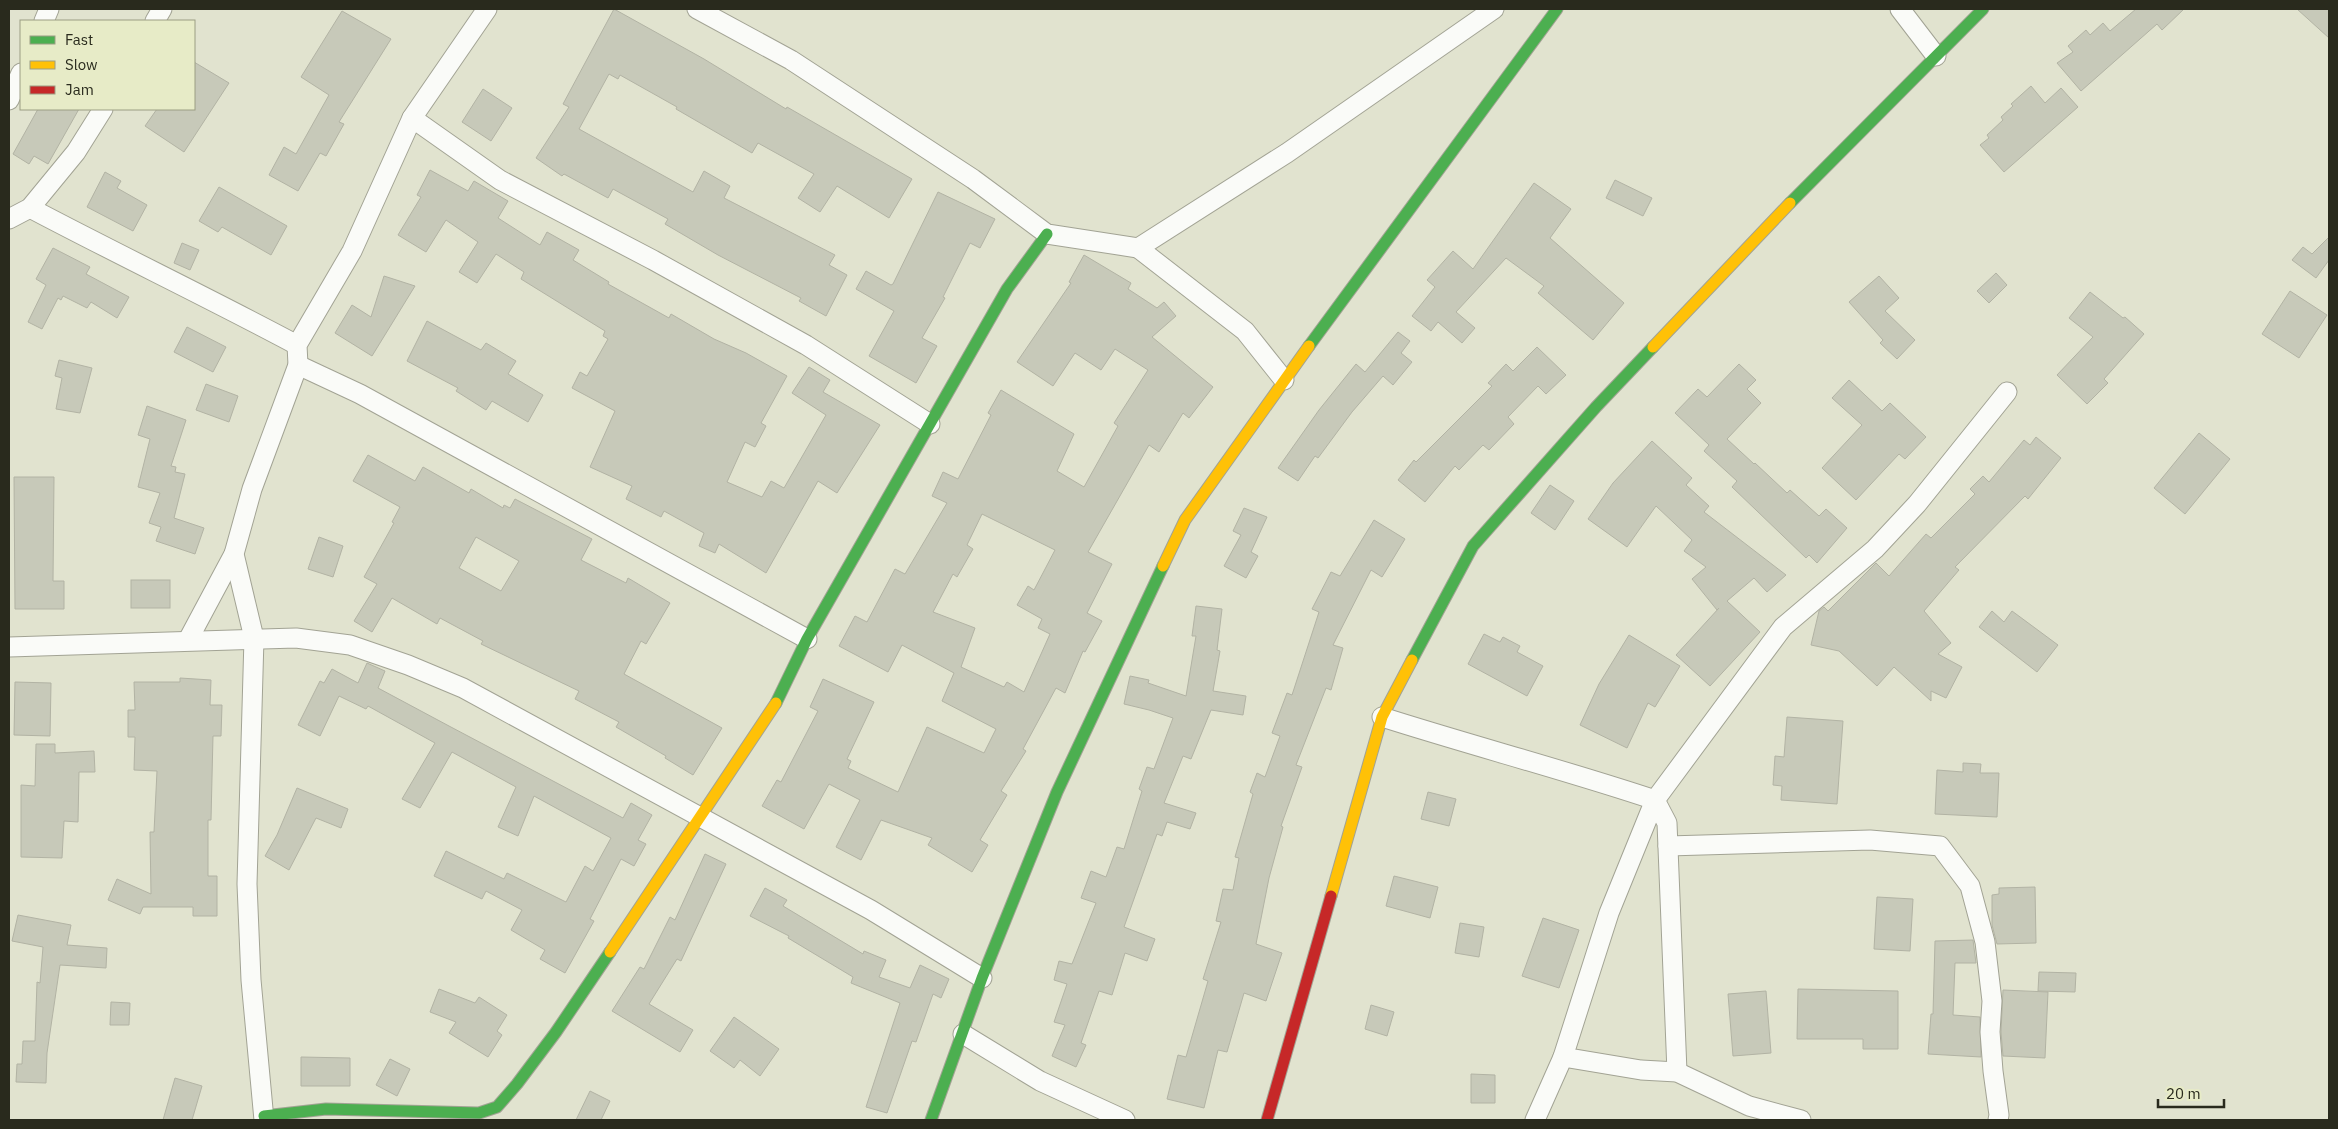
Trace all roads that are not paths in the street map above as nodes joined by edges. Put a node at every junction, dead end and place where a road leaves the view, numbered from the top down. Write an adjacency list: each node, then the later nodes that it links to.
1 (162, 9): 8 (street)
2 (697, 9): 16 (street)
3 (1494, 9): 17 (street)
4 (1556, 9): 20 (street)
5 (1900, 9): 9 (street)
6 (1983, 9): 9 (street)
7 (477, 12): 13 (street)
8 (156, 20)
9 (1936, 56): 28 (street)
10 (20, 74): 11 (street)
11 (9, 100)
12 (102, 110): 14 (street)
13 (412, 118): 18 (street); 22 (street)
14 (30, 208): 15 (street); 18 (street)
15 (9, 219)
16 (1046, 234): 17 (street); 22 (street)
17 (1138, 248): 20 (street)
18 (297, 345): 19 (street)
19 (298, 366): 23 (street); 25 (street)
20 (1284, 380): 32 (street)
21 (2007, 392): 29 (street)
22 (930, 424): 25 (street)
23 (234, 554): 24 (street); 26 (street)
24 (254, 638): 26 (street); 30 (street); 36 (street)
25 (806, 639): 30 (street)
26 (188, 640): 27 (street)
27 (9, 647)
28 (1382, 717): 29 (street); 39 (street)
29 (1655, 800): 31 (street); 34 (street)
30 (700, 817): 32 (street); 36 (street)
31 (1668, 846): 35 (street); 42 (street)
32 (982, 978): 33 (street)
33 (963, 1034): 37 (street); 38 (street)
34 (1563, 1057): 35 (street); 40 (street)
35 (1677, 1072): 41 (street)
36 (264, 1118)
37 (931, 1120)
38 (1124, 1120)
39 (1267, 1120)
40 (1535, 1120)
41 (1801, 1120)
42 (1998, 1120)

